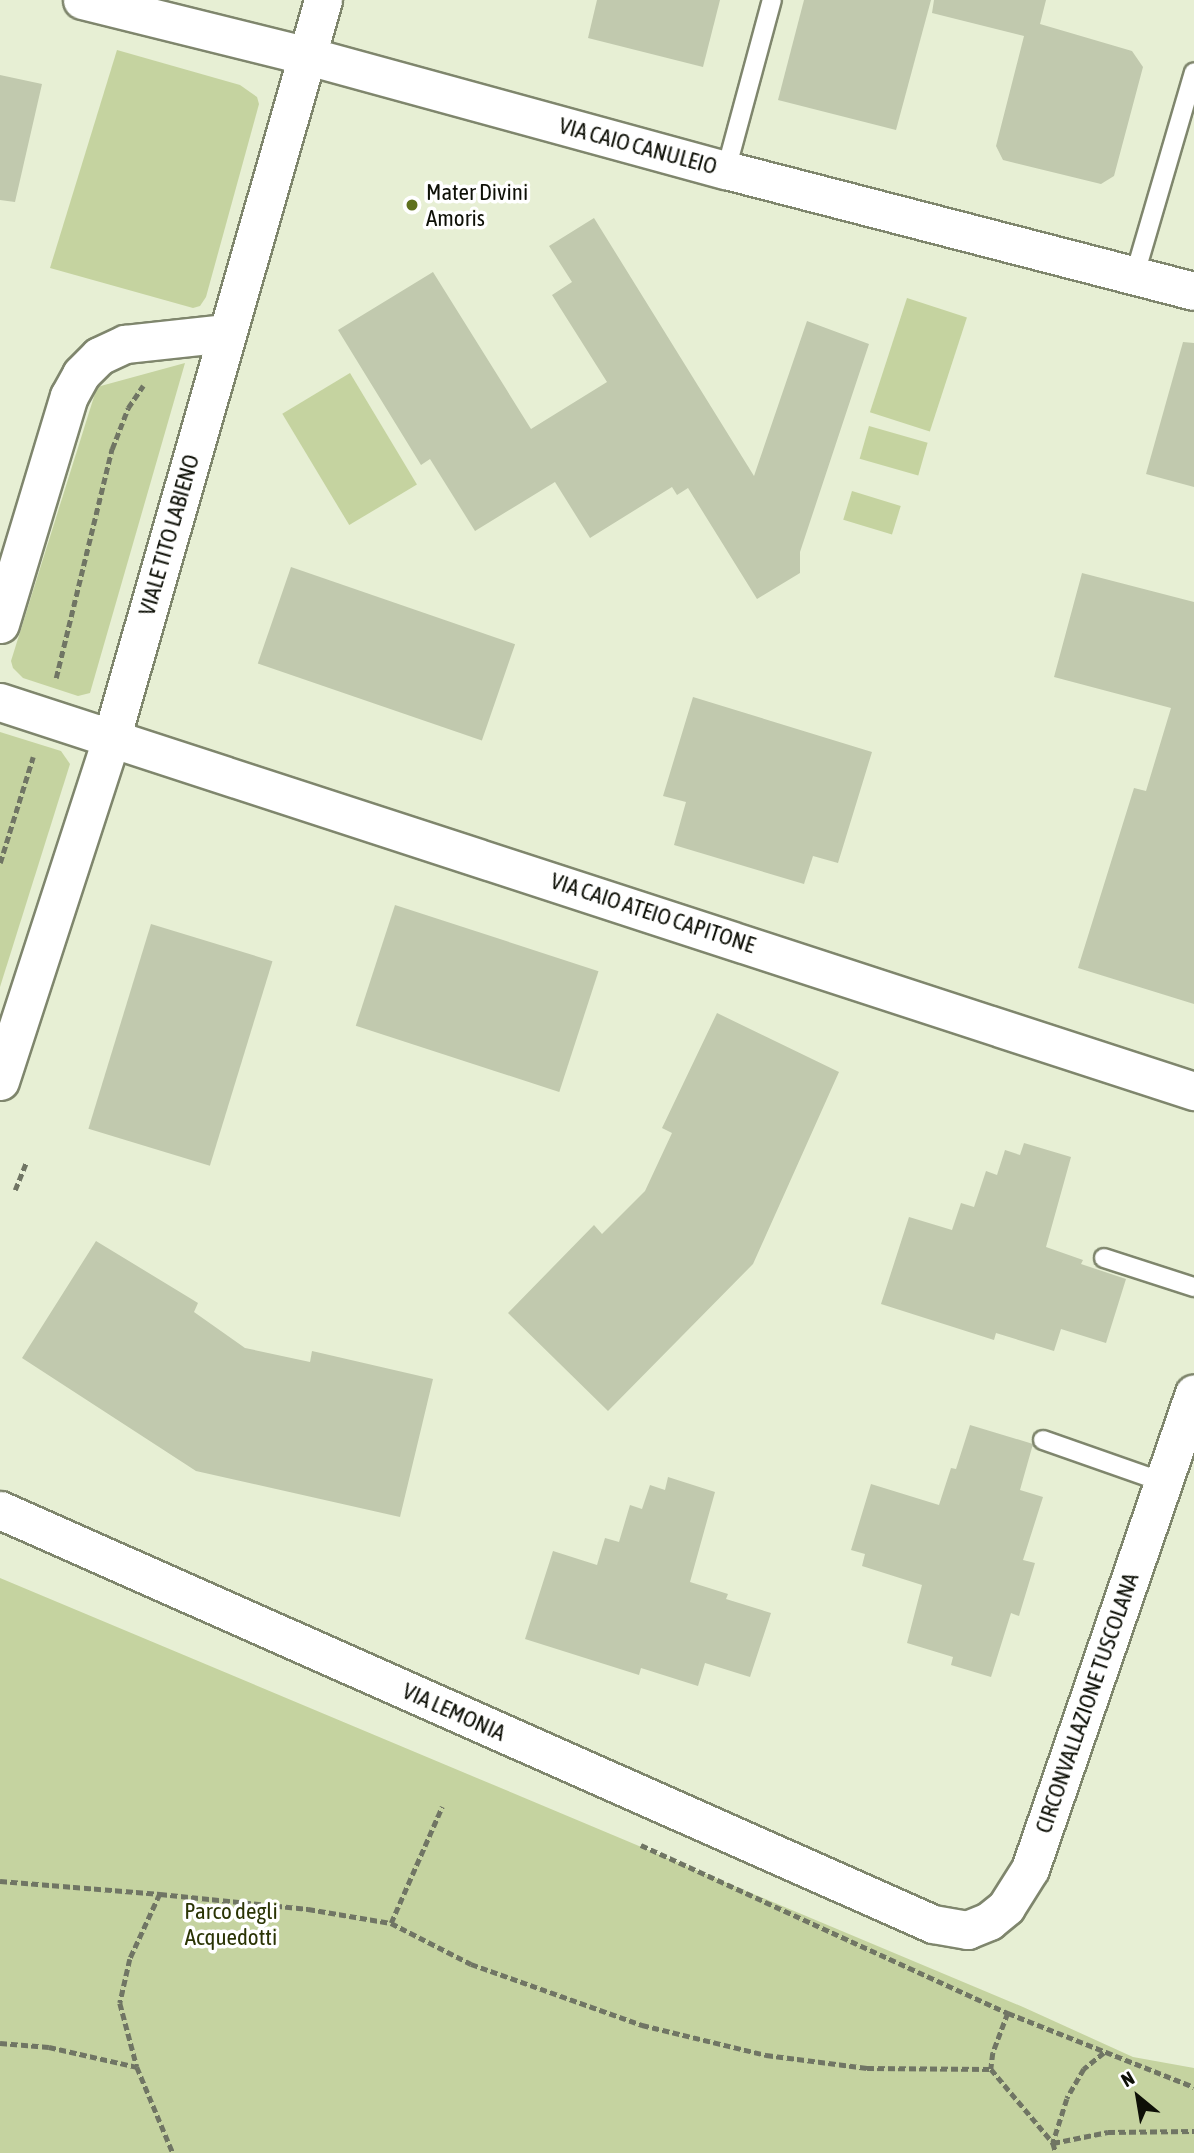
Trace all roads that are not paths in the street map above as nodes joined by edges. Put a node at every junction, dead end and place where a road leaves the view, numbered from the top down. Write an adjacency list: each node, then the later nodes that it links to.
1 (82, 0): 4 (street, VIA CAIO CANULEIO)
2 (323, 0): 5 (street, VIALE TITO LABIENO)
3 (772, 0): 7 (lane)
4 (173, 11): 5 (street, VIA CAIO CANULEIO)
5 (308, 56): 7 (street, VIA CAIO CANULEIO); 10 (street, VIALE TITO LABIENO)
6 (1194, 72): 8 (lane)
7 (726, 170): 8 (street, VIA CAIO CANULEIO)
8 (1135, 274): 9 (street, VIA CAIO CANULEIO)
9 (1194, 291)
10 (226, 333): 11 (street); 13 (street, VIALE TITO LABIENO)
11 (0, 624)
12 (0, 702): 13 (street)
13 (111, 736): 14 (street, VIALE TITO LABIENO); 15 (street, VIA CAIO ATEIO CAPITONE)
14 (0, 1081)
15 (1194, 1091)
16 (1104, 1258): 17 (lane)
17 (1194, 1287)
18 (1194, 1394): 20 (street, CIRCONVALLAZIONE TUSCOLANA)
19 (1043, 1440): 20 (lane)
20 (1163, 1482): 22 (street, CIRCONVALLAZIONE TUSCOLANA)
21 (0, 1510): 22 (street, VIA LEMONIA)
22 (909, 1913)

